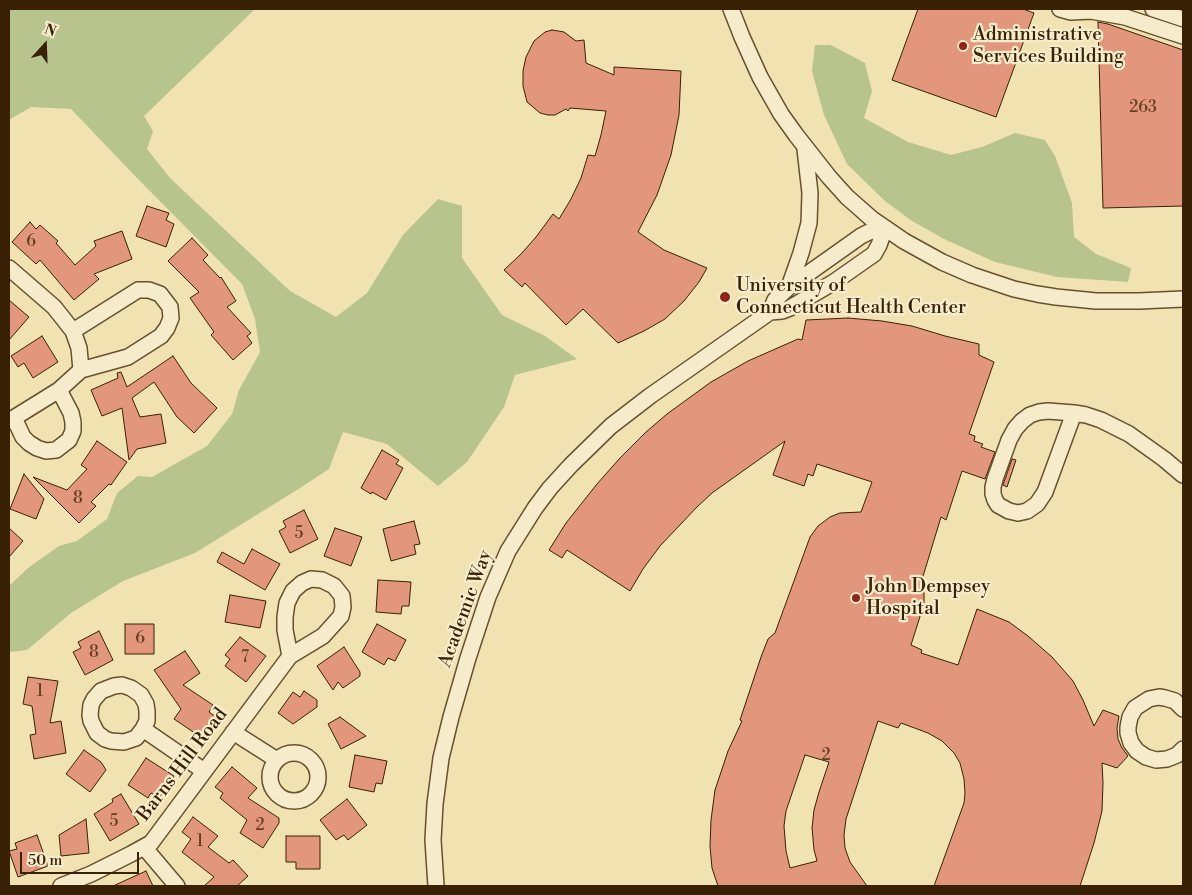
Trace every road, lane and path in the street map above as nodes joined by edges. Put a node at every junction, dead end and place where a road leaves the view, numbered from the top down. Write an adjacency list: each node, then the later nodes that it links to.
1 (731, 9): 7 (street)
2 (1060, 9): 4 (street)
3 (1153, 9): 5 (street)
4 (1082, 10): 6 (street)
5 (1183, 19)
6 (1183, 36)
7 (805, 148): 8 (street); 10 (street, Academic Way)
8 (885, 228): 10 (street, Academic Way); 11 (street); 12 (street, Academic Way)
9 (9, 268): 13 (street)
10 (789, 287): 12 (street, Academic Way)
11 (1183, 299)
12 (770, 312): 30 (street, Academic Way)
13 (73, 331): 14 (street); 14 (street)
14 (81, 370): 15 (street)
15 (58, 390): 17 (street); 17 (street)
16 (1074, 413): 16 (street); 18 (street)
17 (11, 419)
18 (1183, 475)
19 (290, 656): 19 (street, Barns Hill Road); 22 (street, Barns Hill Road)
20 (1183, 709): 23 (street)
21 (144, 729): 25 (street)
22 (233, 732): 24 (street); 25 (street, Barns Hill Road)
23 (1183, 749)
24 (277, 760)
25 (204, 771): 26 (street, Barns Hill Road)
26 (144, 846): 27 (street, Barns Hill Road); 29 (street)
27 (92, 880): 28 (street, Barns Hill Road)
28 (61, 886)
29 (177, 886)
30 (436, 886)

